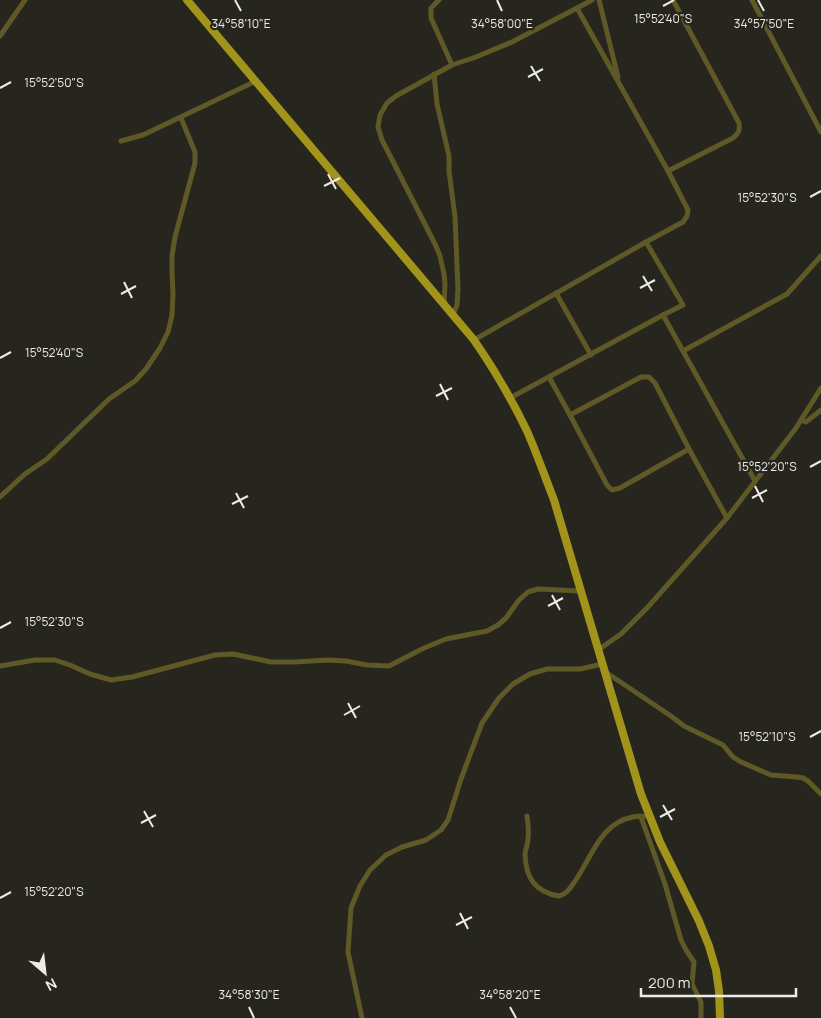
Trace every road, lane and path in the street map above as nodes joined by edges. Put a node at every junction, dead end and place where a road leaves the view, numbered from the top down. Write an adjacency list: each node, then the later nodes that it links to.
1 (25, 0): 9 (street)
2 (187, 0): 12 (highway)
3 (439, 0): 10 (street)
4 (592, 0): 8 (street)
5 (599, 0): 13 (street)
6 (673, 0): 17 (street)
7 (752, 0): 15 (street)
8 (577, 8): 10 (street); 13 (street)
9 (0, 36)
10 (452, 65): 11 (street)
11 (434, 74): 21 (street); 22 (street)
12 (256, 82): 14 (street); 21 (highway)
13 (620, 85): 17 (street)
14 (181, 118): 16 (street); 35 (street)
15 (821, 132)
16 (121, 140)
17 (668, 171): 18 (street)
18 (646, 242): 20 (street); 23 (street)
19 (821, 256): 25 (street)
20 (556, 293): 24 (street); 26 (street)
21 (444, 305): 22 (highway)
22 (453, 315): 24 (highway)
23 (663, 315): 25 (street); 26 (street)
24 (474, 340): 29 (highway)
25 (683, 351): 34 (street)
26 (591, 355): 27 (street)
27 (550, 377): 29 (street); 31 (street)
28 (821, 388): 32 (street)
29 (510, 398): 37 (highway)
30 (821, 410): 32 (street)
31 (570, 415): 33 (street); 33 (street)
32 (801, 420): 34 (street)
33 (689, 449): 36 (street)
34 (755, 481): 36 (street)
35 (0, 497)
36 (728, 518): 38 (street)
37 (580, 591): 38 (highway); 39 (street)
38 (598, 650): 40 (highway)
39 (0, 666)
40 (602, 667): 41 (street); 43 (highway); 44 (street)
41 (821, 794)
42 (527, 816): 43 (street)
43 (645, 816): 45 (street); 46 (highway)
44 (362, 1018)
45 (701, 1018)
46 (720, 1018)

